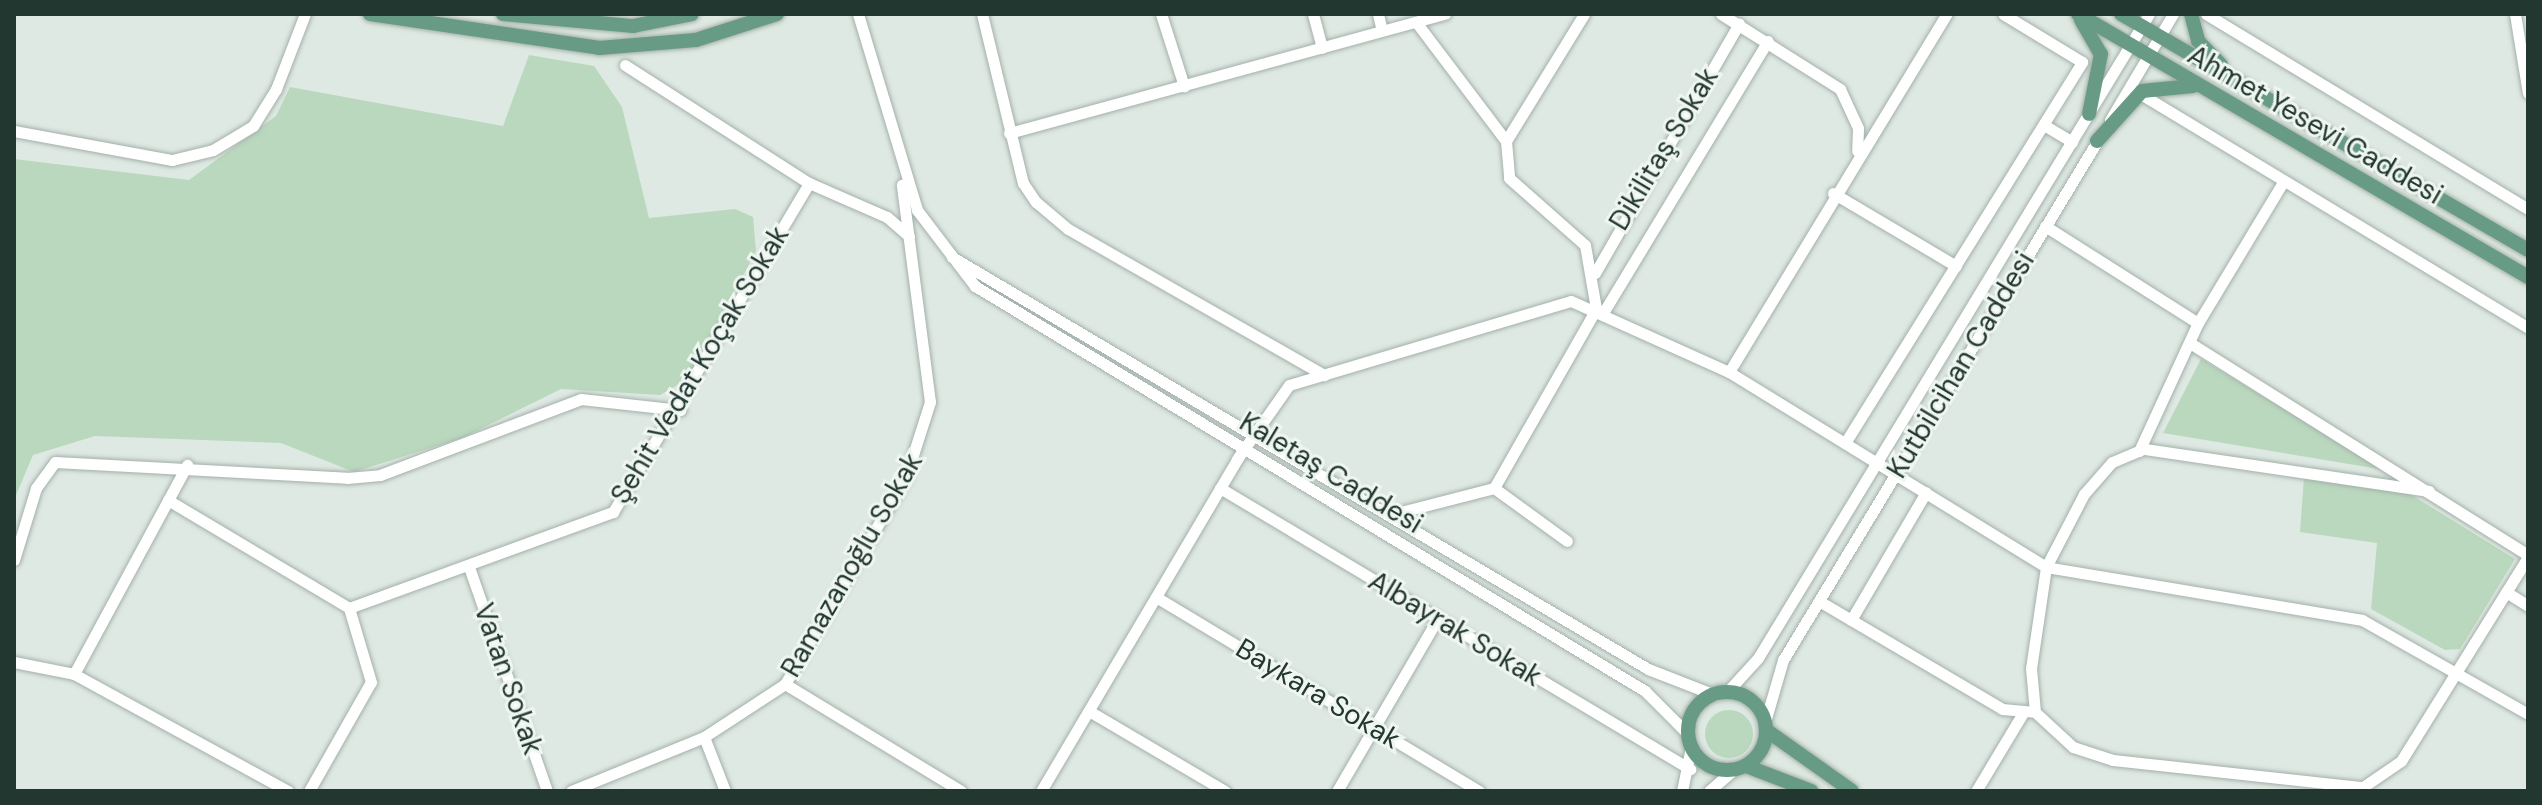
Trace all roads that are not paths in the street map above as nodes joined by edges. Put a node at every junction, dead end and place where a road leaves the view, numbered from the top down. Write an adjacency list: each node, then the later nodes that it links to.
1 (305, 14): 39 (street)
2 (370, 14): 5 (main road)
3 (503, 14): 4 (main road)
4 (692, 14)
5 (777, 14)
6 (858, 14): 45 (street, Kaletaş Caddesi)
7 (982, 14): 40 (street)
8 (1161, 14): 32 (street)
9 (1313, 14): 29 (street)
10 (1378, 14): 25 (street)
11 (1445, 14): 23 (street)
12 (1584, 14): 41 (street)
13 (1721, 14): 24 (street)
14 (1947, 14): 44 (street)
15 (2003, 14): 38 (street)
16 (2077, 14): 28 (main road, Ahmet Yesevi Caddesi); 37 (main road)
17 (2121, 14): 22 (main road, Ahmet Yesevi Caddesi)
18 (2173, 14): 26 (street, Kutbilcihan Caddesi)
19 (2191, 14): 36 (main road)
20 (2206, 14): 49 (street)
21 (2515, 14): 35 (street)
22 (2145, 20): 26 (main road, Ahmet Yesevi Caddesi); 28 (street, Kutbilcihan Caddesi)
23 (1416, 22): 25 (street); 41 (street)
24 (1739, 24): 27 (street); 55 (street, Dikilitaş Sokak)
25 (1382, 31): 29 (street)
26 (2159, 37): 30 (street, Kutbilcihan Caddesi); 36 (main road, Ahmet Yesevi Caddesi)
27 (1768, 41): 44 (street); 57 (street)
28 (2130, 46): 30 (main road, Ahmet Yesevi Caddesi); 37 (street, Kutbilcihan Caddesi)
29 (1322, 48): 32 (street)
30 (2148, 57): 33 (main road, Ahmet Yesevi Caddesi); 42 (street, Kutbilcihan Caddesi)
31 (625, 65): 47 (street)
32 (1184, 86): 40 (street)
33 (2198, 87): 34 (main road); 56 (main road, Ahmet Yesevi Caddesi)
34 (2139, 93): 42 (main road); 46 (street)
35 (2528, 93)
36 (2282, 110): 52 (main road, Ahmet Yesevi Caddesi)
37 (2089, 114): 43 (street, Kutbilcihan Caddesi)
38 (2044, 125): 43 (street); 54 (street)
39 (14, 131)
40 (1009, 133): 62 (street)
41 (1506, 141): 55 (street)
42 (2097, 141): 50 (street, Kutbilcihan Caddesi)
43 (2072, 142): 68 (street, Kutbilcihan Caddesi)
44 (1857, 152): 48 (street)
45 (899, 160): 51 (street, Ramazanoğlu Sokak); 53 (street, Kaletaş Caddesi)
46 (2283, 182): 58 (street); 59 (street)
47 (809, 183): 51 (street); 63 (street, Şehit Vedat Koçak Sokak)
48 (1833, 193): 54 (street); 61 (street)
49 (2528, 209)
50 (2045, 226): 58 (street); 70 (street, Kutbilcihan Caddesi)
51 (909, 236): 92 (street, Ramazanoğlu Sokak)
52 (2528, 250)
53 (948, 255): 64 (street, Kaletaş Caddesi); 66 (street, Kaletaş Caddesi)
54 (1956, 266): 65 (street)
55 (1594, 276): 57 (street)
56 (2528, 277)
57 (1600, 311): 61 (street); 62 (street); 72 (street)
58 (2198, 323): 60 (street)
59 (2528, 328)
60 (2190, 343): 67 (street); 73 (street)
61 (1729, 372): 65 (street)
62 (1324, 375): 64 (street)
63 (680, 410): 69 (street); 80 (street, Şehit Vedat Koçak Sokak)
64 (1252, 434): 66 (street); 76 (street, Kaletaş Caddesi)
65 (1845, 443): 68 (street)
66 (1242, 450): 71 (street); 100 (street, Kaletaş Caddesi)
67 (2139, 451): 73 (street); 81 (street)
68 (1879, 464): 70 (street); 93 (street, Kutbilcihan Caddesi)
69 (187, 465): 75 (street); 79 (street)
70 (1896, 474): 74 (street); 84 (street, Kutbilcihan Caddesi)
71 (1220, 488): 83 (street); 87 (street, Albayrak Sokak)
72 (1494, 488): 76 (street); 77 (street)
73 (2429, 491): 78 (street)
74 (1926, 492): 81 (street); 88 (street)
75 (168, 500): 86 (street); 91 (street)
76 (1389, 515): 93 (street, Kaletaş Caddesi)
77 (1567, 541)
78 (2528, 556): 82 (street)
79 (14, 560)
80 (469, 567): 86 (street, Şehit Vedat Koçak Sokak); 105 (street, Vatan Sokak)
81 (2046, 567): 90 (street); 95 (street)
82 (2506, 592): 85 (street); 90 (street)
83 (1156, 597): 94 (street); 98 (street, Baykara Sokak)
84 (1819, 601): 88 (street); 97 (street, Kutbilcihan Caddesi)
85 (2528, 606)
86 (349, 608): 104 (street)
87 (1438, 618): 98 (street); 102 (street, Albayrak Sokak)
88 (1851, 620): 95 (street)
89 (14, 662): 91 (street)
90 (2458, 673): 95 (street); 96 (street)
91 (74, 674): 103 (street)
92 (785, 684): 99 (street, Ramazanoğlu Sokak); 108 (street)
93 (1721, 694): 97 (main road); 100 (main road)
94 (1089, 711): 109 (street); 110 (street)
95 (2030, 712): 117 (street)
96 (2528, 714)
97 (1765, 726): 101 (main road); 116 (main road)
98 (1374, 728): 111 (street); 112 (street, Baykara Sokak)
99 (704, 737): 106 (street, Ramazanoğlu Sokak); 107 (street)
100 (1690, 740): 101 (main road); 102 (street)
101 (1739, 768): 114 (street); 115 (main road)
102 (1690, 769): 113 (street)
103 (288, 791)
104 (309, 791)
105 (547, 791)
106 (571, 791)
107 (725, 791)
108 (961, 791)
109 (1041, 791)
110 (1225, 791)
111 (1337, 791)
112 (1479, 791)
113 (1682, 791)
114 (1709, 791)
115 (1811, 791)
116 (1852, 791)
117 (1976, 791)

